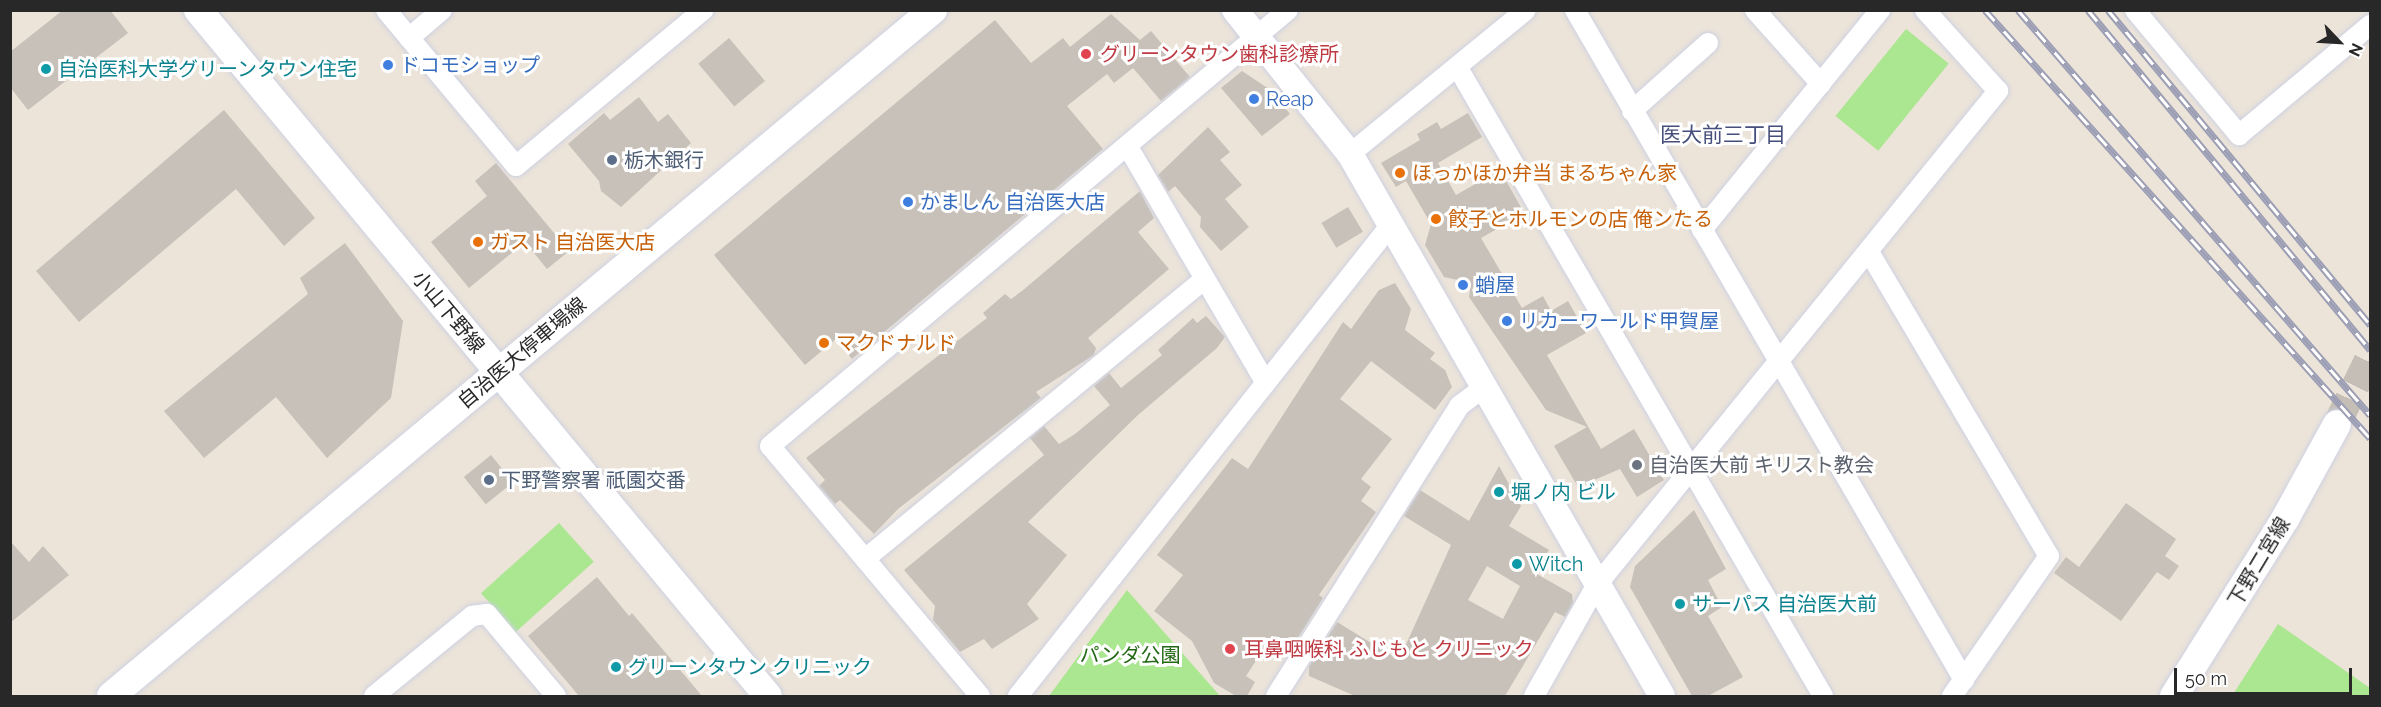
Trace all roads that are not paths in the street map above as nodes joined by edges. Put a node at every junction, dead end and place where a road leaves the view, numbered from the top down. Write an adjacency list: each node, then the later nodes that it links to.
1 (198, 10): 29 (main road, 小山下野線)
2 (386, 10): 17 (street)
3 (442, 10): 17 (street)
4 (703, 10): 17 (street)
5 (933, 10): 29 (main road, 自治医大停車場線)
6 (1235, 10): 16 (street)
7 (1288, 10): 16 (street)
8 (1526, 10): 19 (street)
9 (1575, 10): 21 (street)
10 (1755, 10): 20 (street)
11 (1880, 10): 20 (street)
12 (1925, 10): 26 (street)
13 (2135, 10): 15 (street)
14 (2361, 10): 15 (street)
15 (2370, 24)
16 (1257, 37): 22 (street); 23 (street)
17 (409, 38)
18 (1708, 43): 21 (street)
19 (1458, 68): 23 (street); 33 (street)
20 (1821, 84): 25 (street)
21 (1632, 111): 25 (street)
22 (1128, 147): 27 (street); 34 (street)
23 (1350, 154): 24 (street)
24 (1389, 227): 30 (street); 31 (street)
25 (1702, 230): 28 (street)
26 (1869, 252): 28 (street); 36 (street)
27 (1203, 280): 30 (street); 34 (street)
28 (1780, 363): 33 (street); 36 (street)
29 (498, 372): 38 (main road, 自治医大停車場線); 41 (main road, 小山下野線)
30 (1266, 383): 37 (street)
31 (1483, 388): 35 (street); 43 (street)
32 (2337, 424): 48 (main road, 下野二宮線)
33 (1691, 470): 35 (street); 46 (street)
34 (865, 559): 42 (street)
35 (1596, 586): 44 (street); 45 (street)
36 (1964, 680): 47 (street)
37 (1024, 694)
38 (111, 696)
39 (374, 696): 40 (street)
40 (556, 696)
41 (768, 696)
42 (980, 696)
43 (1276, 696)
44 (1534, 696)
45 (1662, 696)
46 (1823, 696)
47 (1952, 696)
48 (2174, 696)

